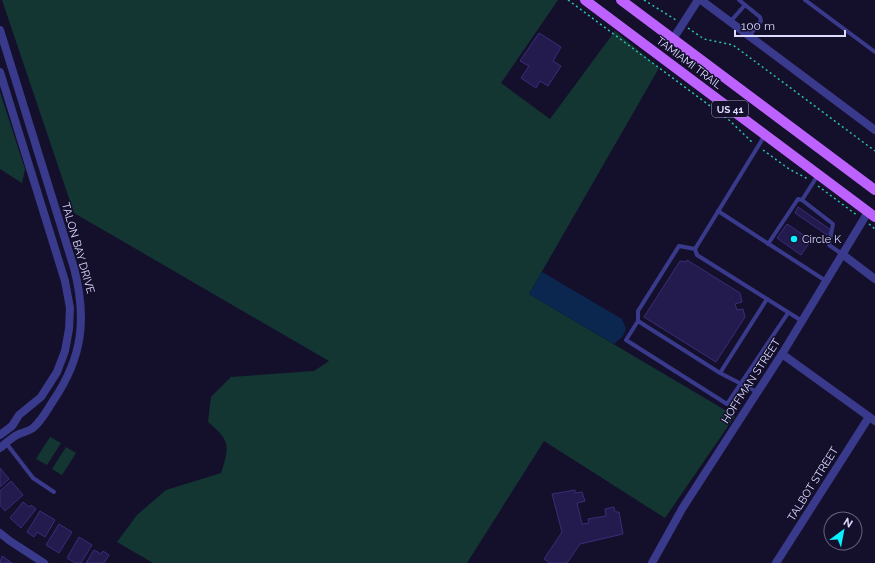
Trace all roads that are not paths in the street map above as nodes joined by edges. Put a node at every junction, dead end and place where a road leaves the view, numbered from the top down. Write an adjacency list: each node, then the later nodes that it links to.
1 (621, 0): 11 (main road, TAMIAMI TRAIL / US 41)
2 (698, 0): 11 (street)
3 (701, 0): 8 (street)
4 (739, 0): 7 (lane)
5 (805, 0): 12 (lane)
6 (590, 1): 15 (main road, TAMIAMI TRAIL / US 41)
7 (745, 4): 8 (lane); 10 (lane)
8 (730, 22): 10 (street)
9 (0, 30): 35 (street, TALON BAY DRIVE)
10 (749, 36): 14 (street)
11 (673, 39): 17 (main road, TAMIAMI TRAIL / US 41)
12 (875, 52)
13 (0, 72): 34 (street, TALON BAY DRIVE)
14 (875, 130)
15 (766, 135): 16 (main road, TAMIAMI TRAIL / US 41); 19 (lane)
16 (816, 179): 18 (lane); 20 (main road, TAMIAMI TRAIL / US 41)
17 (875, 190)
18 (802, 200): 21 (lane); 23 (lane)
19 (718, 211): 21 (lane); 22 (lane)
20 (869, 216): 23 (street, HOFFMAN STREET)
21 (768, 244): 25 (lane)
22 (695, 249): 26 (lane); 28 (lane)
23 (842, 254): 24 (street); 25 (street, HOFFMAN STREET)
24 (875, 279)
25 (826, 280): 29 (street, HOFFMAN STREET)
26 (767, 299): 27 (lane); 31 (lane)
27 (788, 313): 29 (lane); 32 (lane)
28 (638, 321): 31 (lane); 32 (lane)
29 (802, 321): 30 (street, HOFFMAN STREET)
30 (782, 354): 33 (street, HOFFMAN STREET); 36 (street)
31 (720, 373): 32 (lane)
32 (741, 384): 33 (lane)
33 (757, 392): 44 (street, HOFFMAN STREET)
34 (34, 404): 35 (street); 37 (street, TALON BAY DRIVE)
35 (45, 414): 38 (street, TALON BAY DRIVE)
36 (872, 419): 45 (street, TALBOT STREET)
37 (16, 420): 38 (street); 39 (street, TALON BAY DRIVE)
38 (26, 432): 40 (street, TALON BAY DRIVE)
39 (0, 435)
40 (3, 446): 41 (lane)
41 (54, 492)
42 (0, 533): 43 (street)
43 (44, 563)
44 (652, 563)
45 (776, 563)

